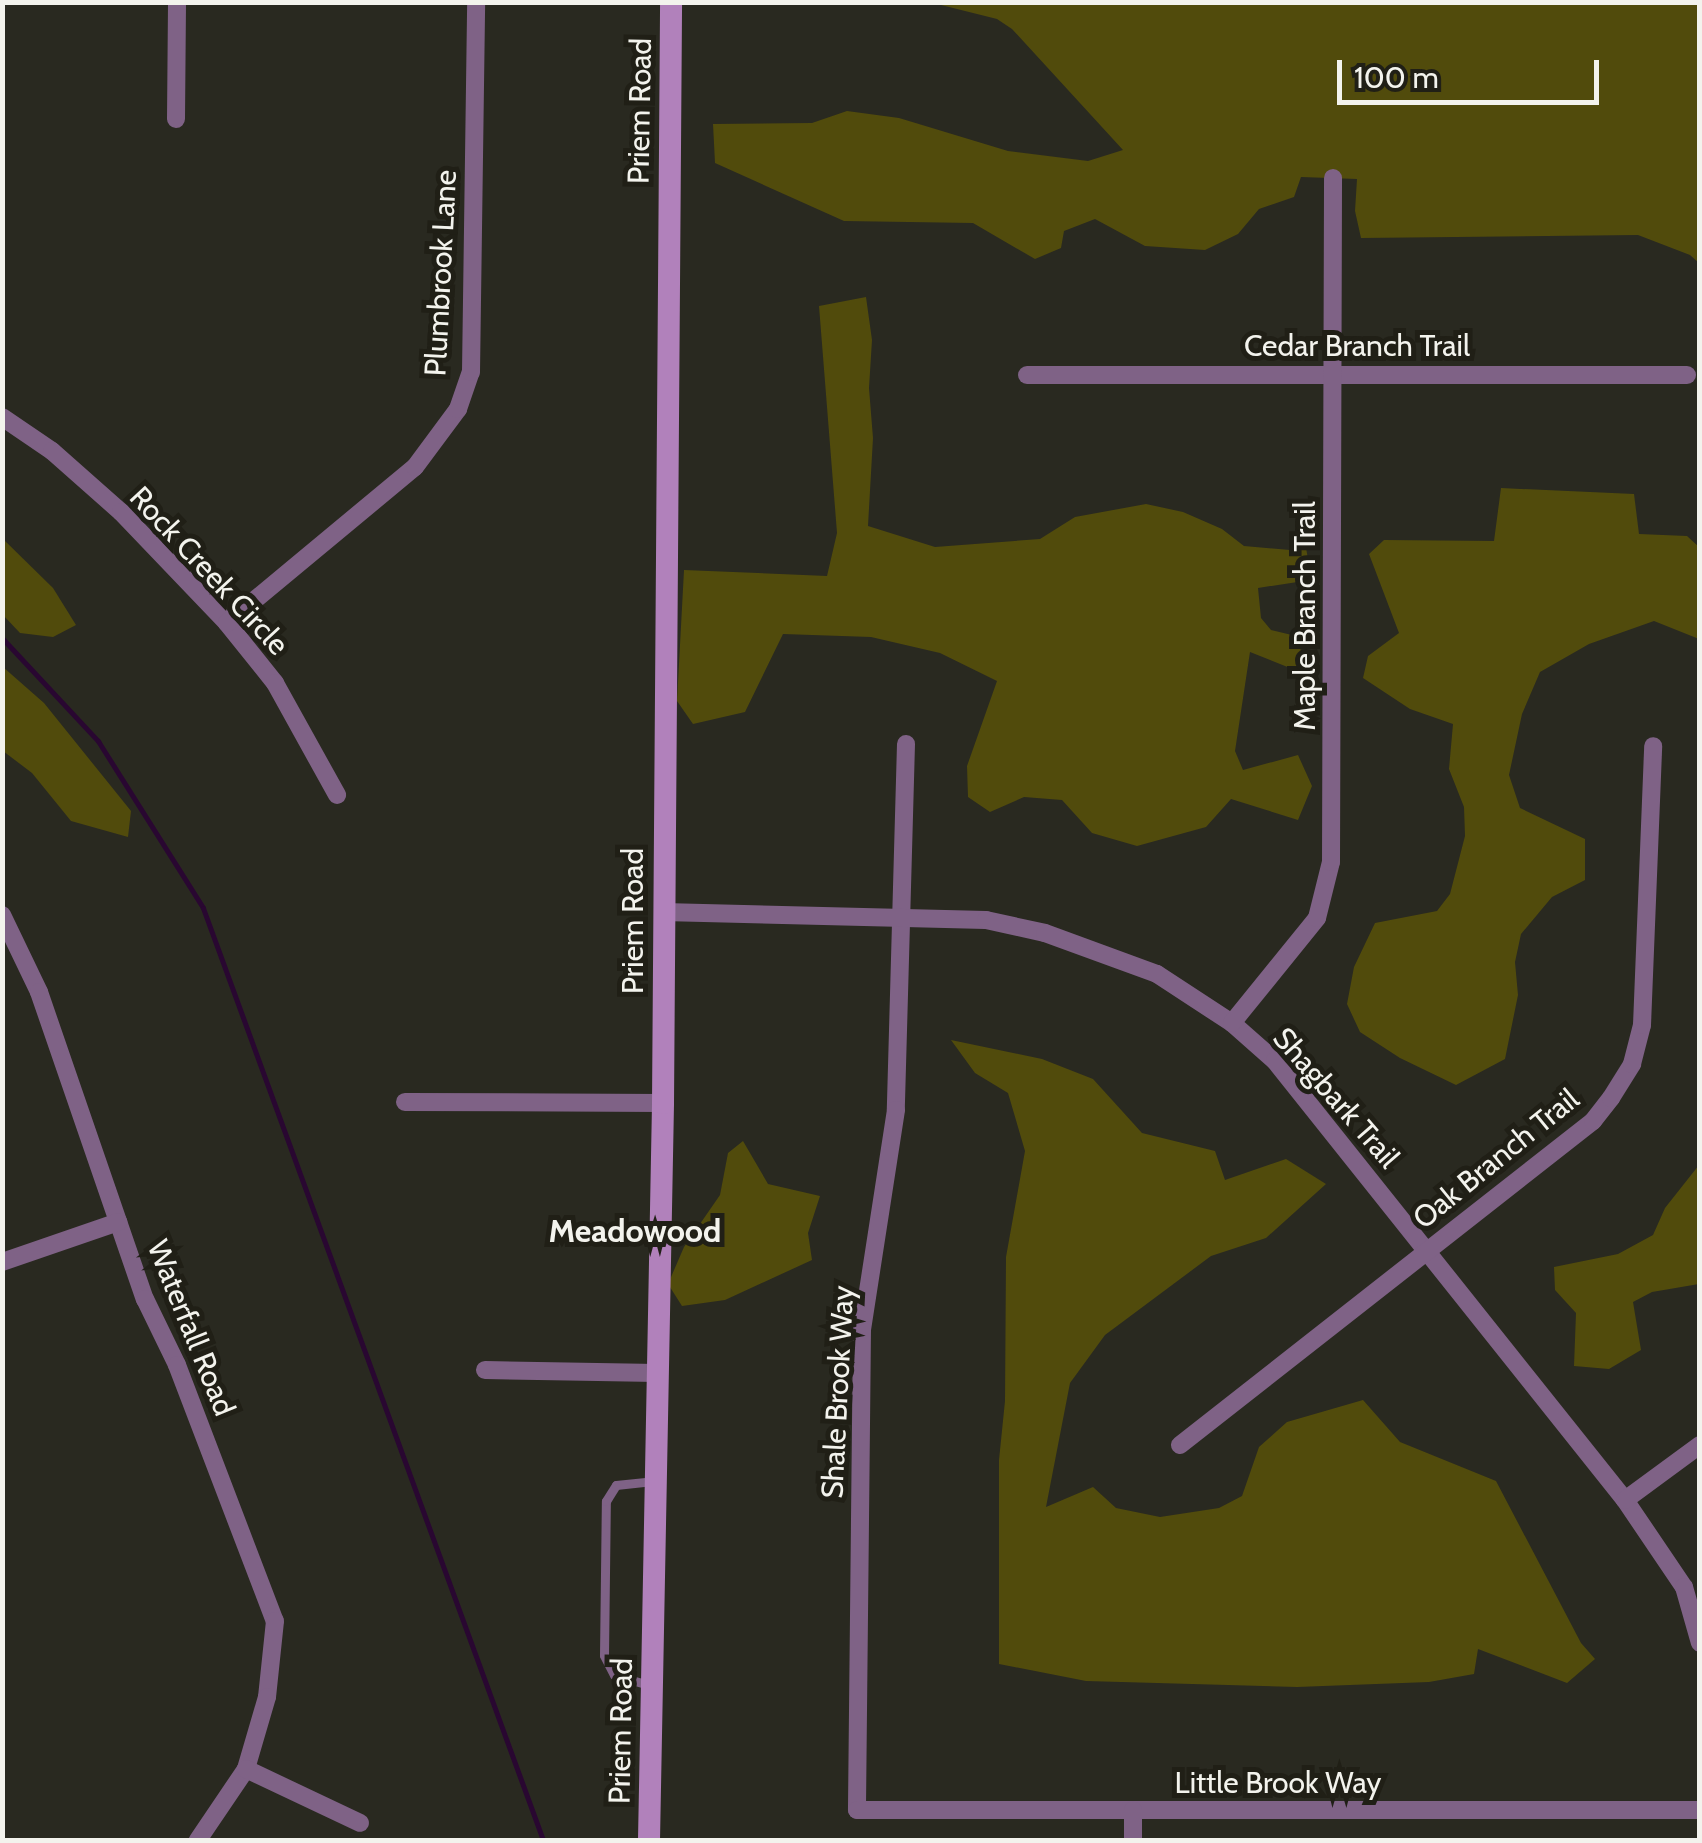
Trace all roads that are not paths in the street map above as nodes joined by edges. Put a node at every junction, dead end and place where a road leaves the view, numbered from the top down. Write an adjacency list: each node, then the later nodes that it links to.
1 (177, 2): 4 (street)
2 (476, 2): 10 (street, Plumbrook Lane)
3 (671, 2): 14 (street, Priem Road)
4 (176, 119)
5 (1333, 178): 6 (street, Maple Branch Trail)
6 (1334, 373): 7 (street, Cedar Branch Trail); 8 (street, Cedar Branch Trail); 17 (street, Maple Branch Trail)
7 (1026, 375)
8 (1688, 375)
9 (2, 416): 10 (street, Rock Creek Circle)
10 (227, 623): 13 (street, Rock Creek Circle)
11 (906, 744): 16 (street, Shale Brook Way)
12 (1653, 746): 21 (street, Oak Branch Trail)
13 (337, 795)
14 (663, 912): 16 (street, Shagbark Trail); 19 (street, Priem Road)
15 (2, 914): 20 (street, Waterfall Road)
16 (901, 917): 17 (street, Shagbark Trail); 32 (street, Shale Brook Way)
17 (1232, 1023): 21 (street, Shagbark Trail)
18 (405, 1102): 19 (street)
19 (663, 1103): 24 (street, Priem Road)
20 (118, 1222): 22 (street); 31 (street, Waterfall Road)
21 (1428, 1249): 25 (street, Oak Branch Trail); 28 (street, Shagbark Trail)
22 (2, 1262)
23 (485, 1370): 24 (street)
24 (657, 1373): 27 (street, Priem Road)
25 (1180, 1445)
26 (1700, 1445): 28 (street)
27 (655, 1481): 30 (street, Priem Road); 30 (lane)
28 (1626, 1500): 29 (street, Shagbark Trail)
29 (1700, 1643)
30 (652, 1686): 37 (street, Priem Road)
31 (246, 1768): 35 (street); 36 (street, Waterfall Road)
32 (857, 1810): 33 (street, Little Brook Way)
33 (1133, 1810): 34 (street, Little Brook Way); 38 (street)
34 (1700, 1810)
35 (360, 1823)
36 (198, 1840)
37 (649, 1840)
38 (1133, 1840)

